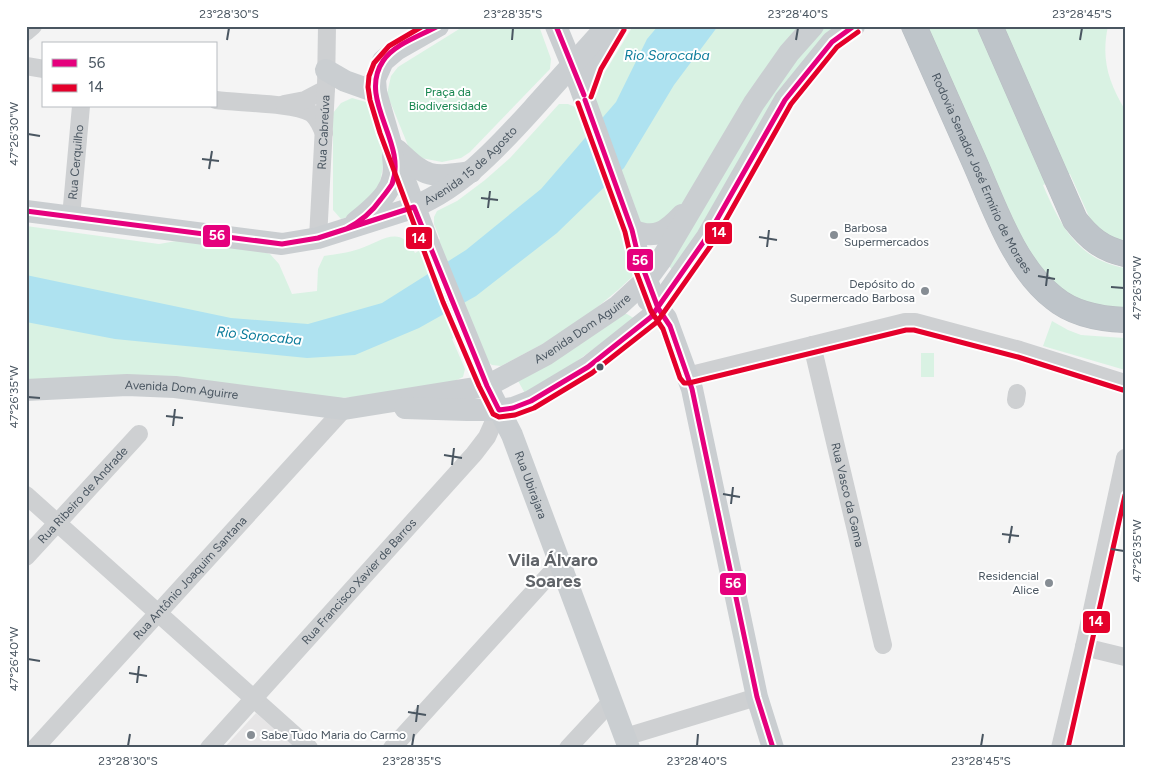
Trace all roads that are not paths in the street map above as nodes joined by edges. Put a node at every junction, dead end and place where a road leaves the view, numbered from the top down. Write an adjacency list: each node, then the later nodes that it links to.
1 (33, 26): 11 (street)
2 (327, 26): 15 (street, Rua Cabreúva)
3 (438, 26): 16 (main road)
4 (556, 26): 12 (main road)
5 (607, 26): 12 (main road, Avenida 15 de Agosto)
6 (618, 26): 17 (main road)
7 (813, 26): 24 (main road, Avenida Dom Aguirre)
8 (854, 26): 34 (main road, Avenida Dom Aguirre)
9 (914, 26): 35 (highway, Rodovia Senador José Ermírio de Moraes)
10 (990, 26): 31 (highway)
11 (26, 32)
12 (572, 65): 17 (main road); 23 (main road, Avenida 15 de Agosto)
13 (26, 66): 14 (street)
14 (42, 69)
15 (326, 80): 16 (main road); 19 (street); 21 (street, Rua Cabreúva)
16 (376, 92): 22 (main road)
17 (584, 98): 28 (main road)
18 (218, 100): 19 (street)
19 (279, 106): 21 (street)
20 (81, 108): 26 (street, Rua Cerquilho)
21 (324, 133): 30 (street, Rua Cabreúva)
22 (391, 144): 23 (main road); 27 (main road, Rua Ubirajara); 29 (main road)
23 (471, 172): 27 (main road, Avenida 15 de Agosto)
24 (696, 200): 28 (main road); 32 (main road, Avenida Dom Aguirre)
25 (26, 211): 26 (main road, Avenida 15 de Agosto)
26 (71, 217): 30 (main road, Avenida 15 de Agosto)
27 (418, 217): 29 (main road, Avenida 15 de Agosto); 39 (main road, Rua Ubirajara)
28 (631, 226): 32 (main road)
29 (349, 228): 30 (main road, Avenida 15 de Agosto)
30 (318, 238)
31 (1125, 254)
32 (647, 279): 33 (main road, Avenida Dom Aguirre); 34 (main road)
33 (618, 306): 34 (main road); 39 (main road, Avenida Dom Aguirre)
34 (658, 308): 37 (main road); 42 (main road, Avenida Dom Aguirre)
35 (1125, 320)
36 (812, 346): 37 (street); 38 (street); 51 (street, Rua Vasco da Gama)
37 (688, 376): 54 (main road)
38 (1125, 383)
39 (486, 386): 41 (main road, Avenida Dom Aguirre); 42 (main road, Rua Ubirajara)
40 (26, 390): 41 (main road, Avenida Dom Aguirre)
41 (355, 407): 42 (main road, Avenida Dom Aguirre); 50 (street, Rua Antônio Joaquim Santana)
42 (499, 410): 49 (main road, Rua Ubirajara); 55 (street, Rua Francisco Xavier de Barros)
43 (139, 434): 47 (street, Rua Ribeiro de Andrade)
44 (1125, 458): 46 (street)
45 (26, 496): 47 (street)
46 (1118, 521): 52 (street)
47 (57, 523): 48 (street, Rua Ribeiro de Andrade); 50 (street)
48 (26, 557)
49 (560, 563): 56 (main road, Rua Ubirajara); 61 (street)
50 (158, 613): 55 (street); 58 (street, Rua Antônio Joaquim Santana)
51 (884, 645)
52 (1084, 647): 53 (street); 64 (street)
53 (1125, 657)
54 (757, 697): 57 (street); 63 (main road)
55 (253, 698): 59 (street, Rua Francisco Xavier de Barros); 60 (street)
56 (612, 702): 57 (main road, Rua Ubirajara); 62 (street)
57 (627, 742)
58 (35, 748)
59 (209, 748)
60 (309, 748)
61 (392, 748)
62 (568, 748)
63 (773, 748)
64 (1060, 748)

